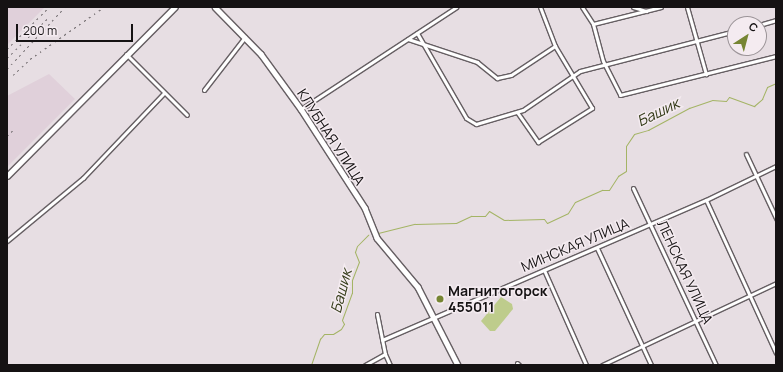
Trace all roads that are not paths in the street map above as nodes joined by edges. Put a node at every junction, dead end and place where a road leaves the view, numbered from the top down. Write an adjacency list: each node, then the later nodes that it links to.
1 (175, 7): 18 (street)
2 (215, 7): 13 (street, КЛУБНАЯ УЛИЦА)
3 (456, 7): 12 (street)
4 (540, 7): 17 (street)
5 (582, 7): 10 (street)
6 (633, 7): 9 (street)
7 (661, 7): 9 (street)
8 (687, 7): 15 (street)
9 (646, 11): 10 (street)
10 (593, 24): 20 (street)
11 (727, 33): 15 (street)
12 (417, 34): 14 (street); 16 (street)
13 (245, 37): 23 (street); 25 (street, КЛУБНАЯ УЛИЦА)
14 (408, 39): 16 (street); 25 (street)
15 (697, 42): 20 (street); 21 (street)
16 (424, 45): 17 (street); 26 (street)
17 (555, 46): 22 (street)
18 (126, 54): 24 (street); 31 (street)
19 (776, 56): 21 (street)
20 (605, 65): 21 (street); 22 (street)
21 (706, 74)
22 (572, 77): 26 (street); 26 (street)
23 (204, 90)
24 (164, 93): 27 (street); 36 (street)
25 (301, 109): 42 (street, КЛУБНАЯ УЛИЦА)
26 (517, 112)
27 (187, 115)
28 (746, 154): 30 (street)
29 (776, 166): 30 (street, МИНСКАЯ УЛИЦА)
30 (756, 175): 33 (street, МИНСКАЯ УЛИЦА); 34 (street)
31 (7, 176)
32 (633, 188): 35 (street, ЛЕНСКАЯ УЛИЦА)
33 (706, 200): 35 (street, МИНСКАЯ УЛИЦА); 40 (street)
34 (776, 218)
35 (650, 224): 37 (street, МИНСКАЯ УЛИЦА); 43 (street, ЛЕНСКАЯ УЛИЦА)
36 (7, 241)
37 (597, 248): 38 (street, МИНСКАЯ УЛИЦА); 45 (street)
38 (544, 270): 42 (street, МИНСКАЯ УЛИЦА); 51 (street)
39 (776, 283): 40 (street)
40 (750, 295): 43 (street); 46 (street)
41 (377, 314): 44 (street)
42 (434, 316): 44 (street, МИНСКАЯ УЛИЦА); 50 (street, КЛУБНАЯ УЛИЦА)
43 (695, 320): 45 (street); 54 (street, ЛЕНСКАЯ УЛИЦА)
44 (382, 340): 47 (street)
45 (642, 346): 52 (street); 53 (street)
46 (776, 353)
47 (385, 354): 48 (street); 49 (street)
48 (365, 365)
49 (390, 365)
50 (458, 365)
51 (586, 365)
52 (602, 365)
53 (651, 365)
54 (716, 365)

